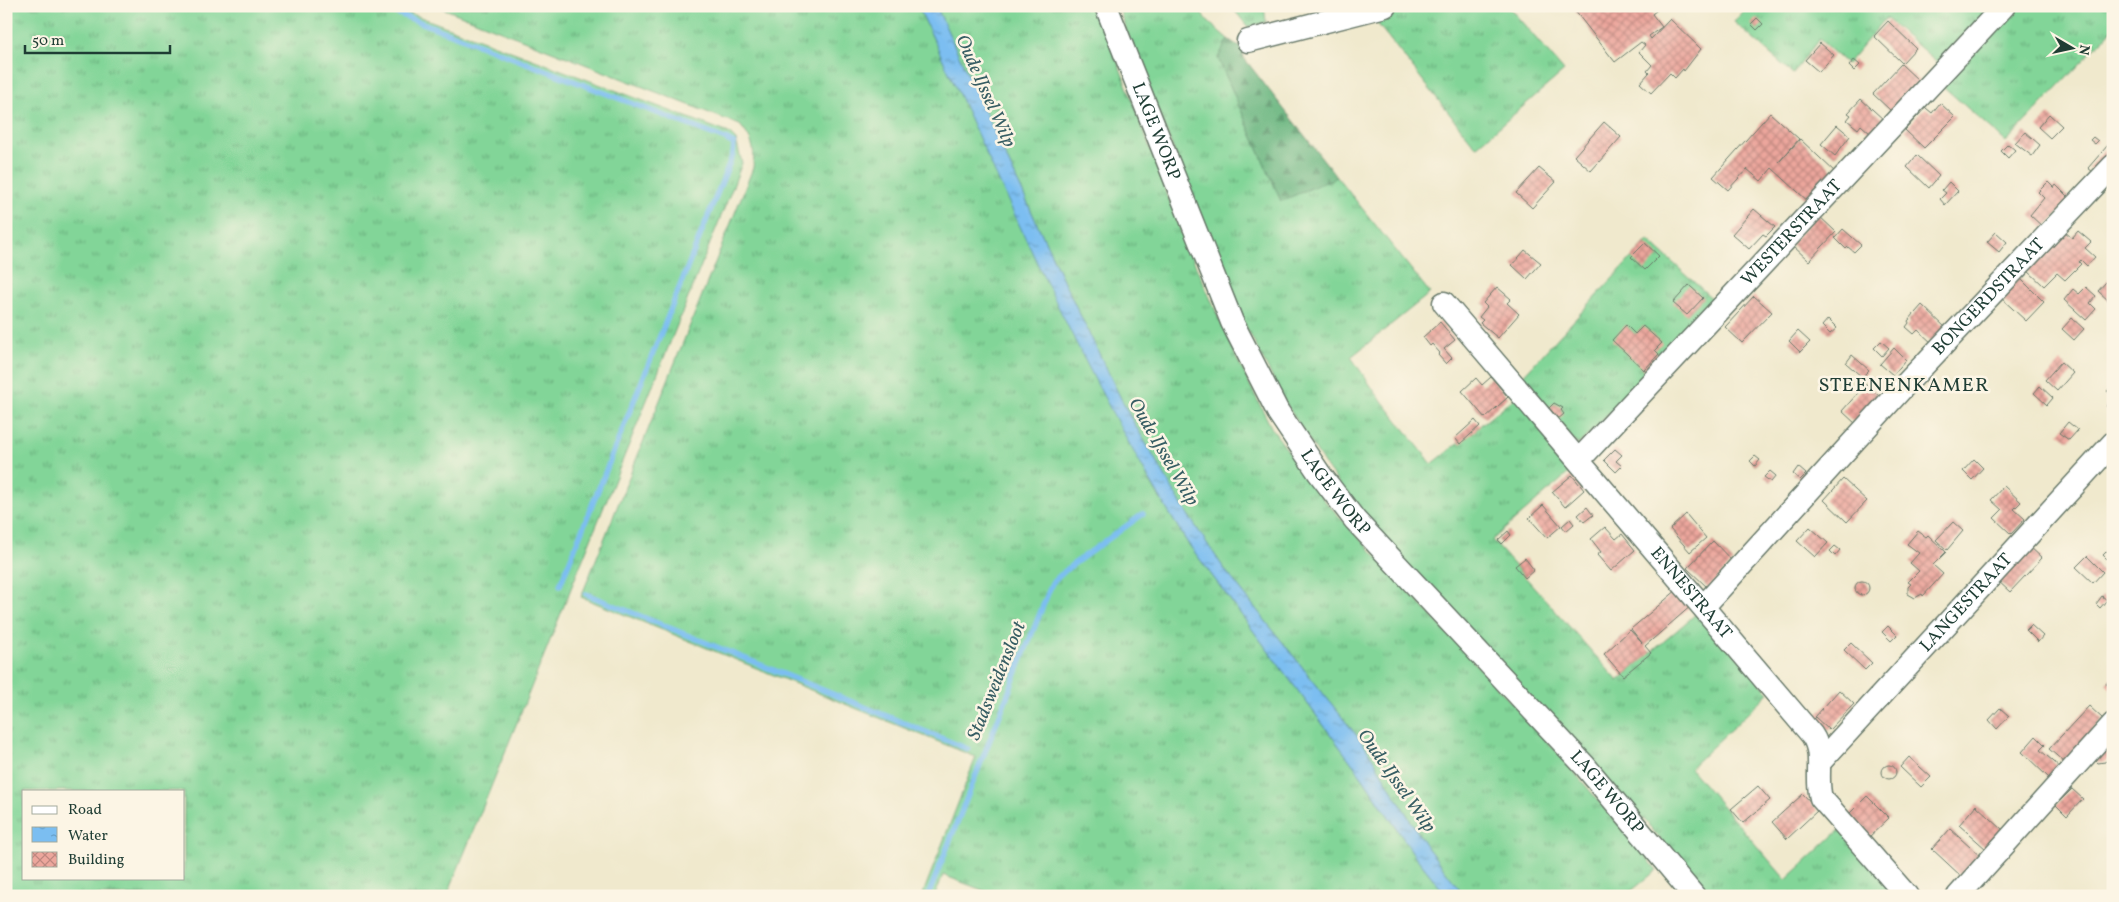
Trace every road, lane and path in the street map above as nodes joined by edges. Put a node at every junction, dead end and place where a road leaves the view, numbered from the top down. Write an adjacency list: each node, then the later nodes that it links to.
1 (1106, 6): 12 (street, LAGE WORP)
2 (1385, 6): 4 (street)
3 (2004, 6): 8 (street, WESTERSTRAAT)
4 (1248, 41)
5 (2113, 166): 9 (street, BONGERDSTRAAT)
6 (1444, 303): 8 (street, ENNESTRAAT)
7 (2113, 443): 11 (street, LANGESTRAAT)
8 (1579, 460): 9 (street, ENNESTRAAT)
9 (1704, 606): 11 (street, ENNESTRAAT)
10 (2113, 724): 14 (street)
11 (1820, 762): 13 (street, ENNESTRAAT)
12 (1694, 896)
13 (1907, 896)
14 (1958, 896)

